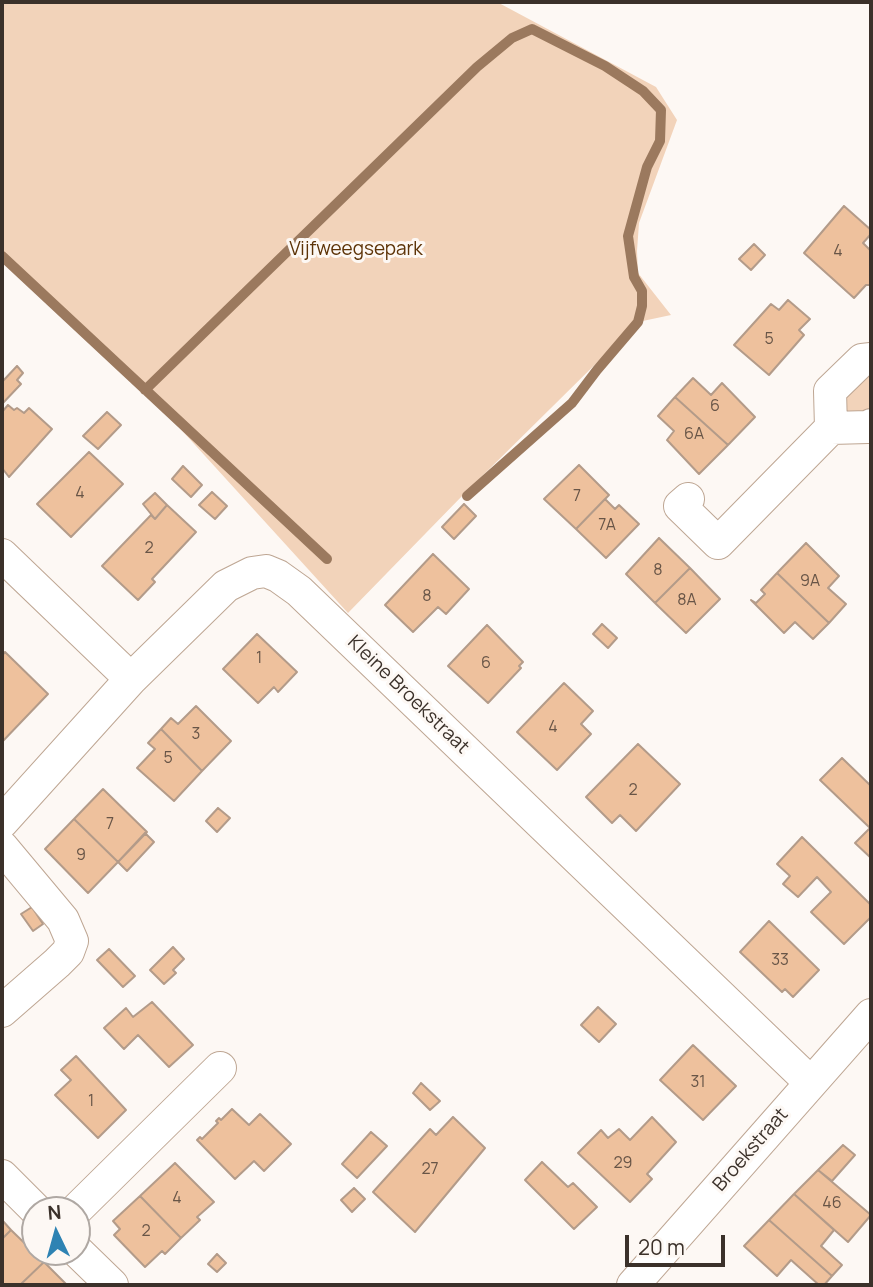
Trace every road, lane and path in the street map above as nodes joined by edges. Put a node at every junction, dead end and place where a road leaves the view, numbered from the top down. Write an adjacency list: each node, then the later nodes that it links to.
1 (871, 359): 3 (street)
2 (871, 425): 3 (street)
3 (831, 428): 4 (street)
4 (688, 499)
5 (2, 555): 6 (street)
6 (131, 679): 7 (street, Kleine Broekstraat); 12 (street, Kleine Broekstraat)
7 (2, 822)
8 (2, 847): 9 (street)
9 (2, 1011)
10 (871, 1015): 12 (street, Broekstraat)
11 (220, 1068): 15 (street)
12 (810, 1082): 18 (street, Broekstraat)
13 (2, 1175): 14 (street)
14 (22, 1196)
15 (90, 1196)
16 (91, 1265): 17 (street)
17 (112, 1285)
18 (633, 1285)

